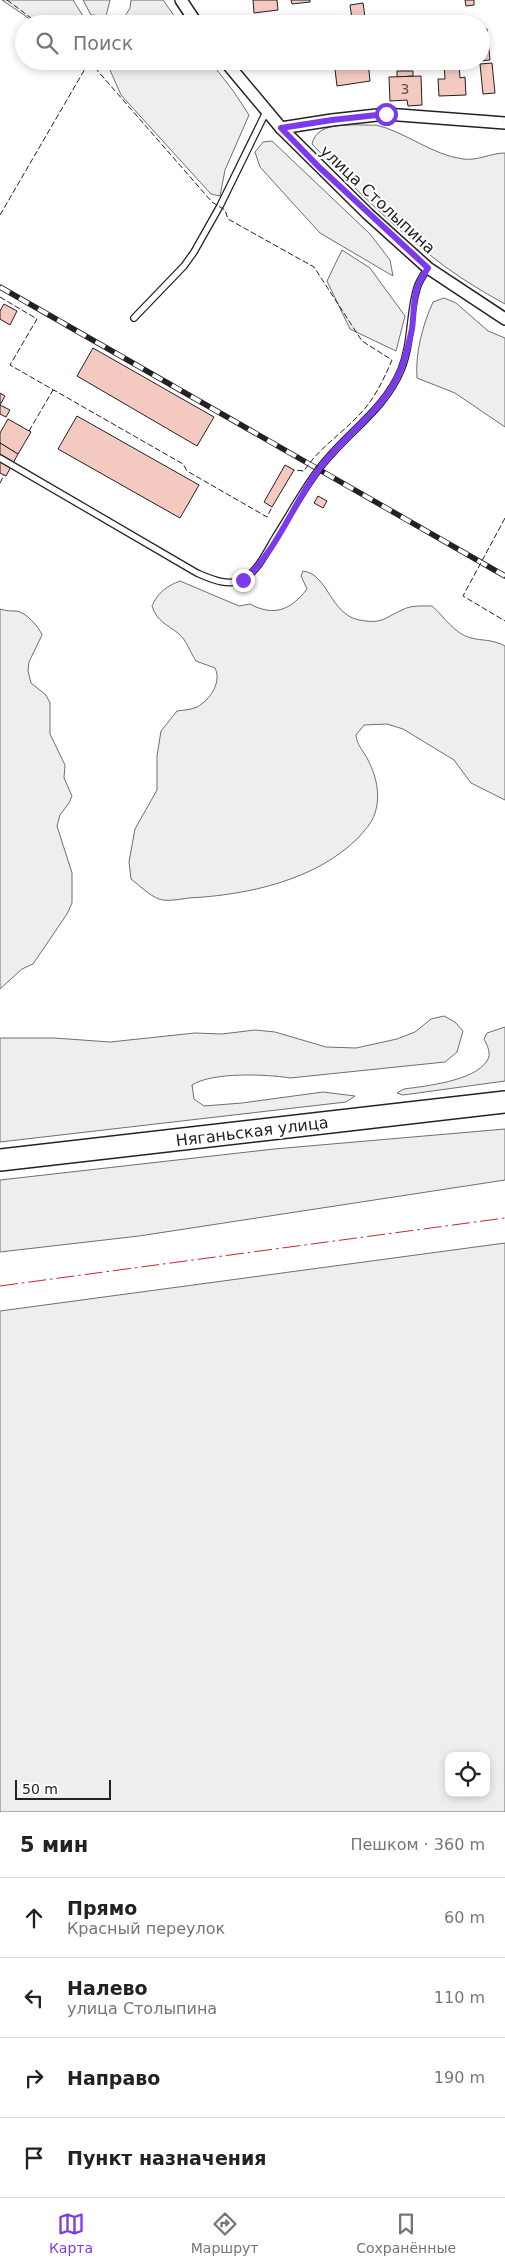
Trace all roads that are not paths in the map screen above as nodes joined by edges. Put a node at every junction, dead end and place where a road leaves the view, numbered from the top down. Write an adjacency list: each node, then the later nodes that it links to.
1 (181, 0): 2 (street)
2 (191, 15)
3 (232, 70): 4 (street, улица Столыпина)
4 (266, 112): 6 (street, улица Столыпина); 8 (lane)
5 (505, 122): 6 (street)
6 (281, 128): 7 (street, улица Столыпина)
7 (428, 268): 9 (street, улица Столыпина); 10 (lane)
8 (134, 318)
9 (505, 319)
10 (0, 458)
11 (505, 1102): 12 (highway, Няганьская улица)
12 (0, 1160)

